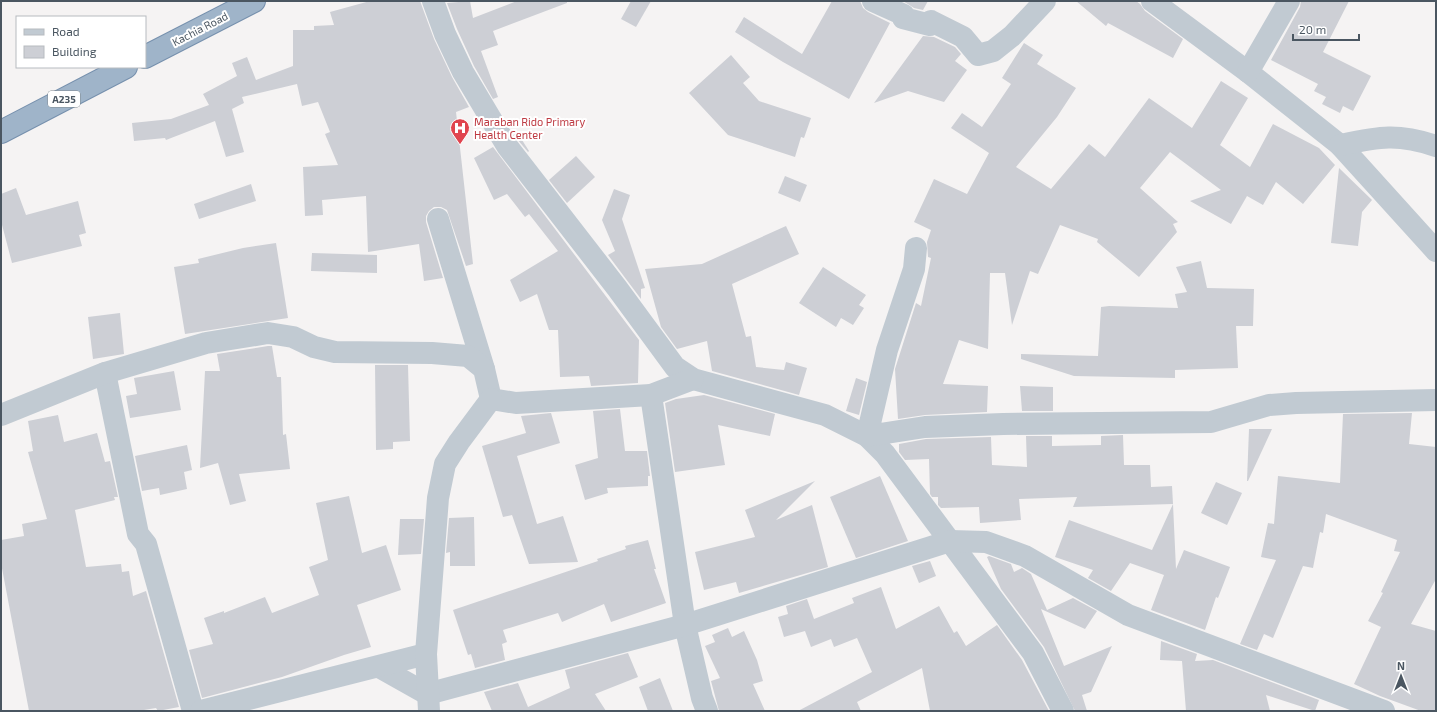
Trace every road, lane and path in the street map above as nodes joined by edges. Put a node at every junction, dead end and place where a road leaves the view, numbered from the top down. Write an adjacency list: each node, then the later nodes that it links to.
1 (254, 1): 7 (highway, Kachia Road)
2 (433, 1): 18 (street)
3 (873, 1): 4 (street)
4 (1045, 1)
5 (1152, 1): 9 (street)
6 (1289, 1): 9 (street)
7 (146, 56)
8 (124, 68): 10 (highway, A235)
9 (1248, 72): 11 (street)
10 (1, 132)
11 (1340, 145): 12 (street); 15 (street)
12 (1436, 146)
13 (438, 219): 16 (street)
14 (916, 248): 23 (street)
15 (1436, 251)
16 (484, 369): 17 (street); 20 (street)
17 (104, 373): 22 (street); 29 (street)
18 (693, 379): 19 (street); 23 (street)
19 (651, 395): 20 (street); 25 (street)
20 (491, 399): 26 (street)
21 (1436, 400): 23 (street)
22 (1, 415)
23 (867, 436): 24 (street)
24 (950, 541): 25 (street); 32 (street); 33 (street)
25 (685, 625): 28 (street); 31 (street)
26 (426, 654): 27 (street); 28 (street)
27 (379, 667): 28 (street); 30 (street)
28 (428, 702)
29 (194, 711)
30 (201, 711)
31 (707, 711)
32 (1062, 711)
33 (1384, 711)

